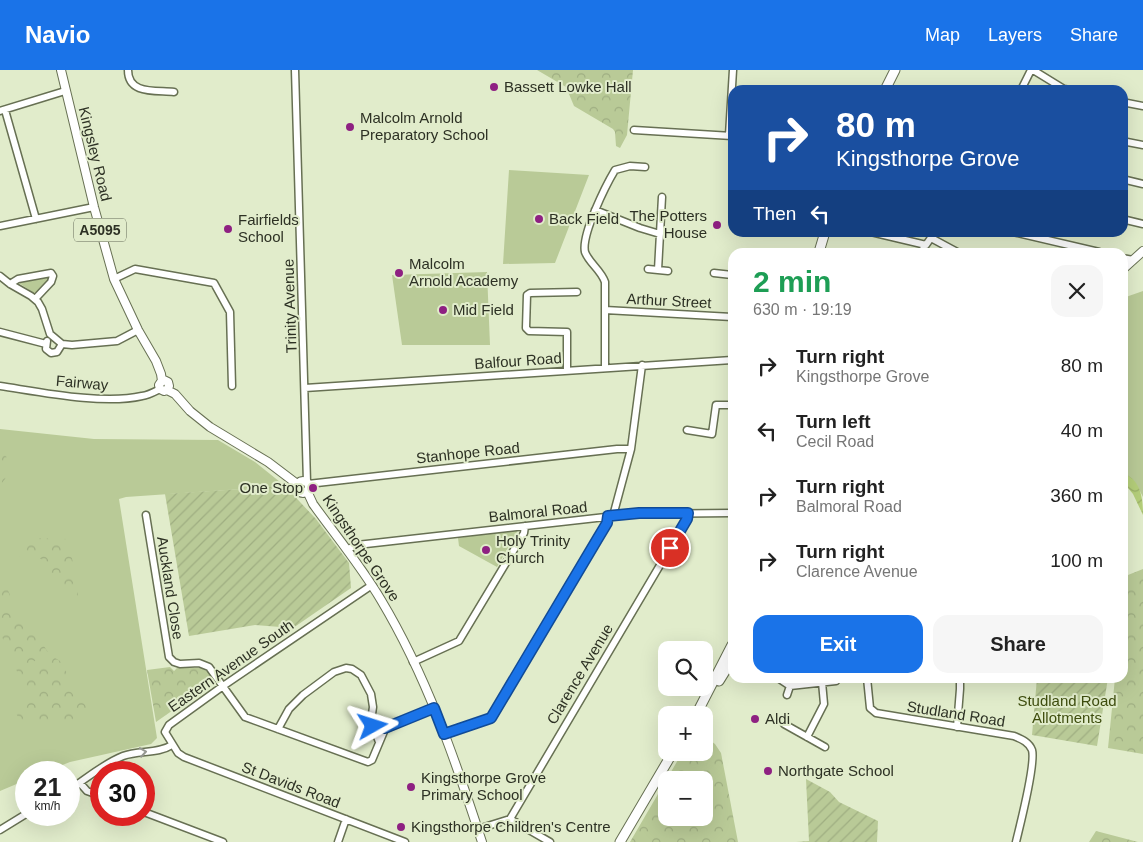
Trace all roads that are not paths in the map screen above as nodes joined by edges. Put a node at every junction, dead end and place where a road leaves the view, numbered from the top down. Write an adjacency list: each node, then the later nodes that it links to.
1 (61, 70): 14 (main road, Kingsley Road / A5095)
2 (128, 70): 13 (street)
3 (295, 70): 69 (street, Trinity Avenue)
4 (733, 70): 8 (street)
5 (888, 70): 9 (highway)
6 (895, 70): 10 (highway)
7 (1032, 70): 11 (street); 12 (street)
8 (733, 85)
9 (882, 85)
10 (888, 85)
11 (1024, 85)
12 (1057, 85)
13 (172, 90)
14 (65, 91): 17 (street); 26 (main road, Kingsley Road / A5095)
15 (1128, 103): 16 (street)
16 (1143, 106)
17 (2, 111): 28 (street)
18 (634, 130): 19 (street)
19 (728, 136)
20 (1128, 142): 21 (street)
21 (1143, 145)
22 (644, 167): 27 (street)
23 (1128, 180): 24 (street)
24 (1143, 184)
25 (662, 197): 32 (street)
26 (94, 207): 28 (street); 51 (main road, Kingsley Road / A5095)
27 (595, 210): 32 (street); 55 (street)
28 (36, 219): 31 (street)
29 (1128, 220): 30 (street)
30 (1143, 224)
31 (0, 226)
32 (660, 234): 46 (street)
33 (892, 237): 37 (street)
34 (932, 237): 37 (street)
35 (936, 237): 39 (street)
36 (1034, 237): 40 (street)
37 (926, 245): 38 (street)
38 (924, 248)
39 (951, 248)
40 (1082, 248)
41 (1143, 251): 43 (main road)
42 (1128, 259): 43 (street)
43 (1133, 260): 44 (main road)
44 (1128, 265)
45 (648, 269): 46 (street)
46 (658, 270): 47 (street)
47 (668, 270)
48 (714, 273): 49 (street)
49 (728, 274)
50 (0, 276): 52 (street)
51 (114, 279): 57 (main road, Kingsley Road / A5095); 68 (street)
52 (10, 284): 54 (street); 54 (street)
53 (577, 292): 65 (street)
54 (35, 299): 59 (street)
55 (605, 310): 56 (street, Arthur Street); 64 (street)
56 (728, 317)
57 (138, 330): 61 (street); 67 (main road, Kingsley Road / A5095)
58 (0, 332): 60 (street)
59 (50, 334): 60 (street); 61 (street)
60 (46, 344): 61 (street)
61 (62, 344)
62 (728, 360): 63 (street, Balfour Road)
63 (642, 366): 64 (street, Balfour Road); 72 (street)
64 (605, 368): 65 (street, Balfour Road)
65 (567, 370): 69 (street, Balfour Road)
66 (0, 386): 67 (street, Fairway)
67 (163, 386): 73 (main road)
68 (232, 386)
69 (305, 388): 73 (street, Trinity Avenue)
70 (728, 405): 71 (street)
71 (687, 430)
72 (632, 449): 73 (street, Stanhope Road); 77 (street)
73 (307, 486): 79 (main road, Kingsthorpe Grove)
74 (688, 513): 75 (street, Balmoral Road); 77 (street, Balmoral Road); 108 (street, Clarence Avenue)
75 (728, 513)
76 (146, 515): 88 (street, Auckland Close)
77 (611, 516): 78 (street, Balmoral Road); 98 (street)
78 (525, 526): 79 (street, Balmoral Road); 81 (street)
79 (348, 548): 80 (main road, Kingsthorpe Grove)
80 (372, 585): 81 (main road, Kingsthorpe Grove); 88 (street, Eastern Avenue South)
81 (414, 662): 92 (main road, Kingsthorpe Grove)
82 (728, 665): 91 (highway)
83 (786, 683): 89 (street)
84 (814, 683): 89 (street)
85 (822, 683): 99 (street)
86 (867, 683): 95 (street, Studland Road)
87 (960, 683): 95 (street)
88 (223, 686): 97 (street); 101 (street, Eastern Avenue South)
89 (790, 686): 90 (street)
90 (787, 695)
91 (700, 706)
92 (434, 708): 96 (street); 98 (main road, Kingsthorpe Grove)
93 (784, 724): 99 (street)
94 (373, 726): 96 (street); 97 (street); 100 (street)
95 (958, 727): 118 (street, Studland Road)
96 (385, 728): 100 (street)
97 (278, 729): 100 (street)
98 (444, 734): 110 (main road, Kingsthorpe Grove)
99 (807, 737): 102 (street)
100 (380, 742)
101 (172, 745): 104 (street, one-way to 101); 107 (street, St Davids Road)
102 (825, 747)
103 (668, 761): 117 (highway)
104 (80, 783): 105 (street)
105 (90, 792)
106 (155, 816): 112 (street)
107 (346, 819): 113 (street); 114 (street, St Davids Road)
108 (510, 819): 110 (street); 116 (street)
109 (15, 821): 111 (street)
110 (478, 829): 115 (main road, Kingsthorpe Grove)
111 (0, 830)
112 (223, 842)
113 (338, 842)
114 (405, 842)
115 (482, 842)
116 (550, 842)
117 (620, 842)
118 (1016, 842)

